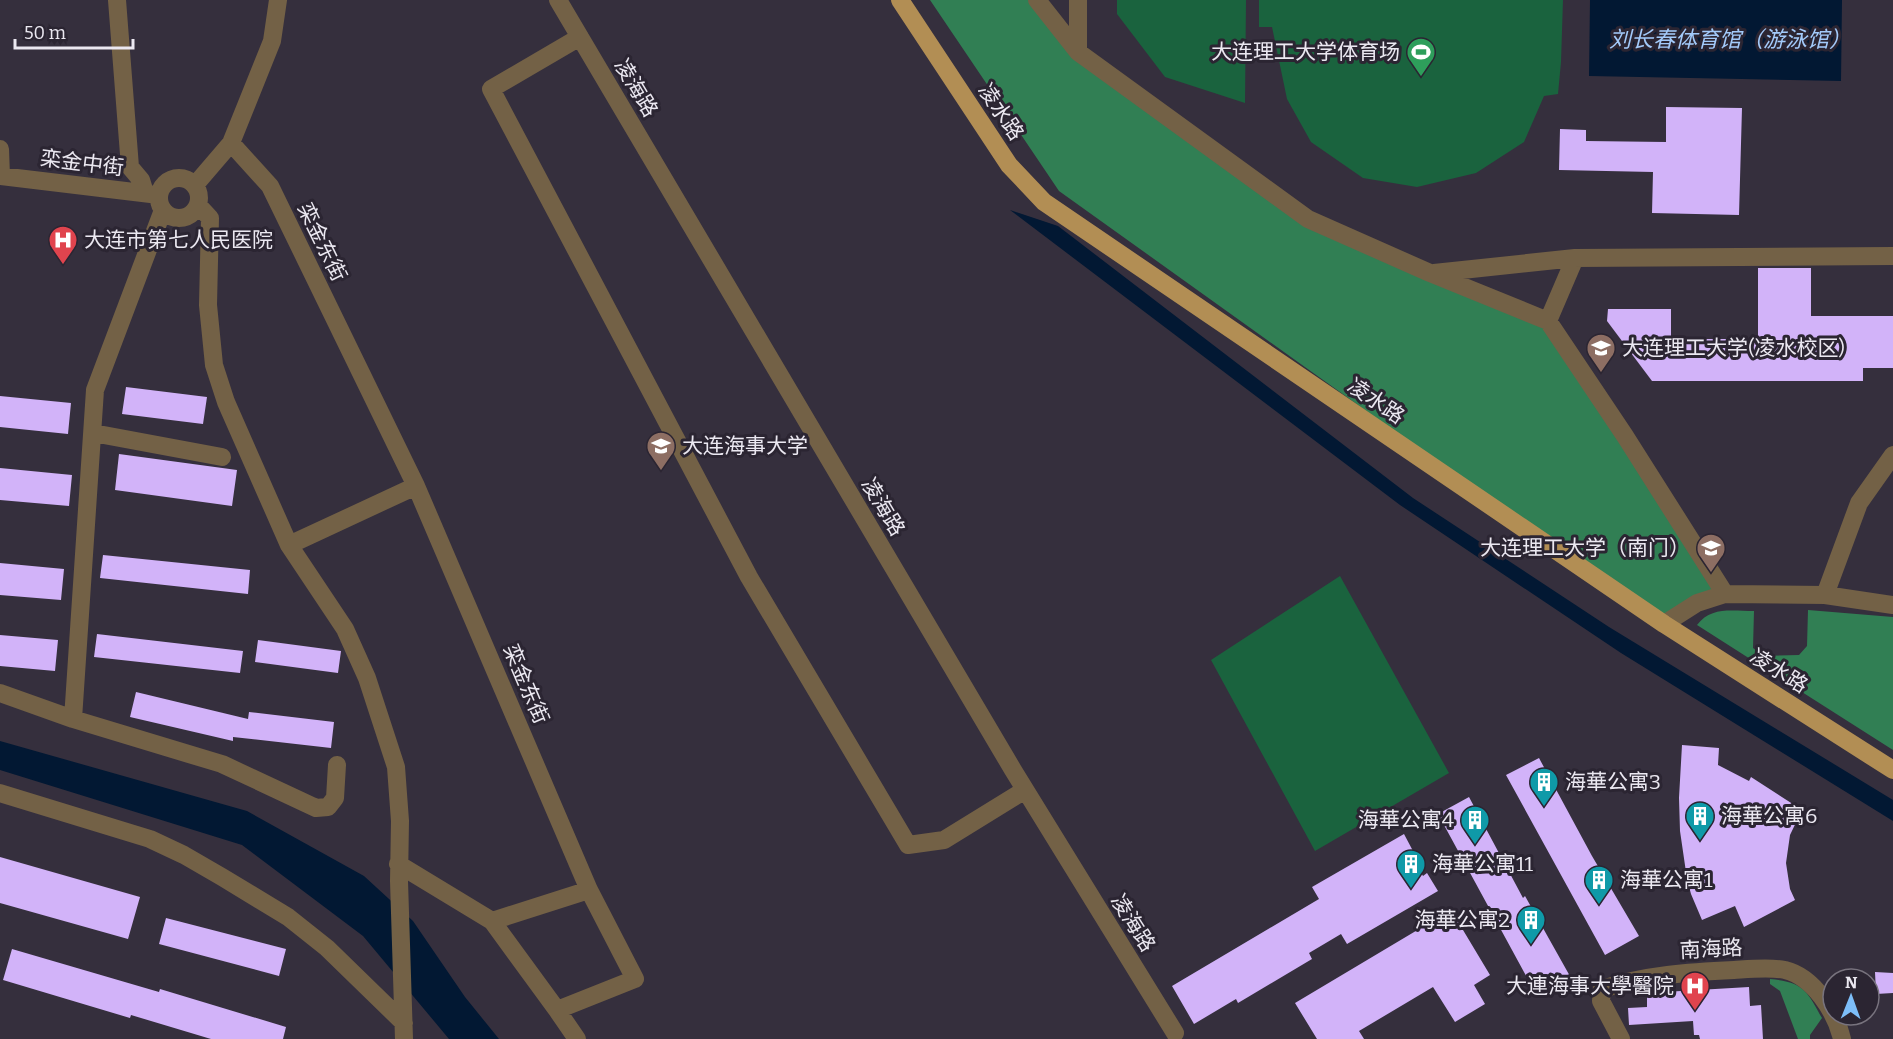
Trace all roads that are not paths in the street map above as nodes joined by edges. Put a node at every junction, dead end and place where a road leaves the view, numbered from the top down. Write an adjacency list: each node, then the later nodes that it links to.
1 (117, 0): 13 (street)
2 (278, 0): 9 (street)
3 (558, 0): 7 (street, 凌海路)
4 (900, 0): 27 (main road, 凌水路)
5 (1037, 0): 8 (street)
6 (1078, 0): 8 (street)
7 (580, 37): 32 (street, 凌海路); 32 (street)
8 (1078, 52): 17 (street)
9 (231, 143): 12 (street); 22 (street, 栾金东街)
10 (0, 149): 11 (street)
11 (1, 176): 13 (street, 栾金中街)
12 (195, 185): 13 (street); 14 (street)
13 (156, 200): 14 (street); 19 (street)
14 (198, 205): 23 (street)
15 (1893, 256): 16 (street)
16 (1575, 258): 17 (street); 18 (street)
17 (1430, 273): 18 (street)
18 (1548, 321): 24 (street)
19 (93, 433): 21 (street); 29 (street)
20 (1893, 455): 25 (street)
21 (222, 457)
22 (416, 486): 23 (street); 35 (street, 栾金东街)
23 (289, 545): 34 (street)
24 (1725, 594): 25 (street); 27 (street)
25 (1825, 595): 26 (street)
26 (1893, 605)
27 (1664, 624): 31 (main road, 凌水路)
28 (0, 693): 29 (street)
29 (73, 718): 30 (street)
30 (337, 765)
31 (1893, 770)
32 (1025, 790): 39 (street, 凌海路)
33 (0, 793): 38 (street)
34 (398, 873): 36 (street); 38 (street)
35 (589, 890): 36 (street); 37 (street, 栾金东街)
36 (492, 921): 37 (street)
37 (557, 1010): 40 (street)
38 (404, 1024)
39 (1178, 1037)
40 (577, 1039)
41 (1621, 1039): 42 (street, 南海路)
42 (1842, 1039)

